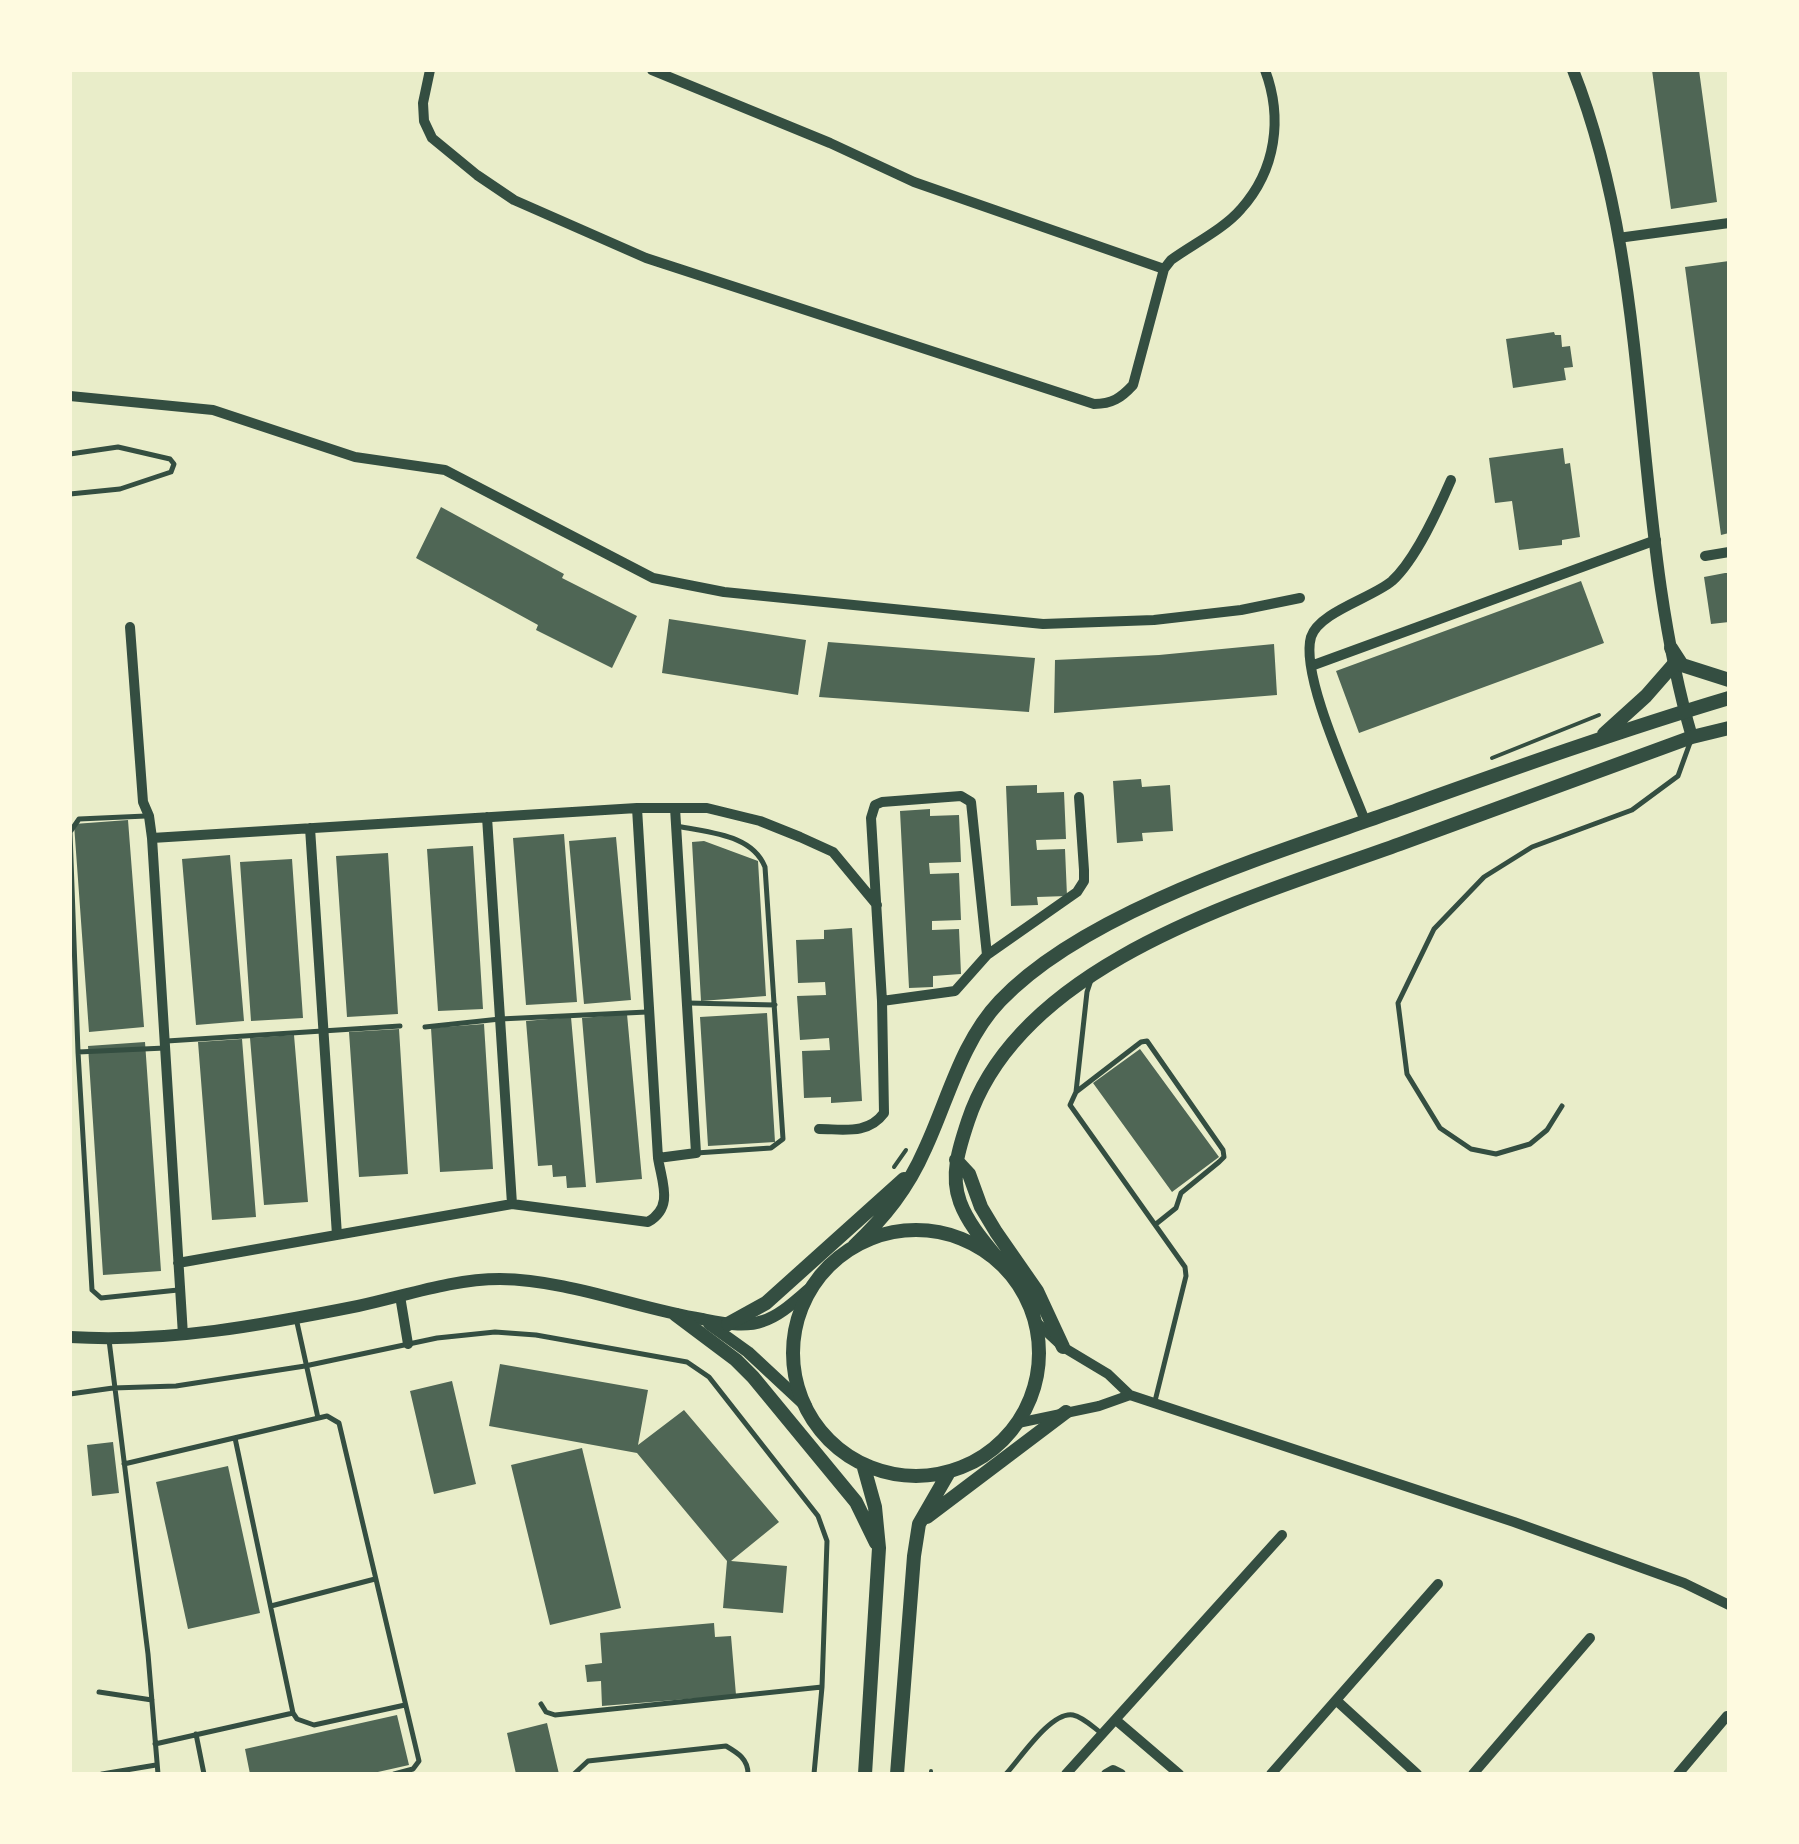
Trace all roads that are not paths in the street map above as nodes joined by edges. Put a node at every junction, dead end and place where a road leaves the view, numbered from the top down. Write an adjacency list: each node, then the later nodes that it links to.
1 (430, 70): 7 (street)
2 (652, 70): 7 (street)
3 (1265, 70): 7 (street)
4 (1573, 70): 6 (street)
5 (1729, 224): 6 (street)
6 (1618, 238): 12 (street)
7 (1164, 268)
8 (70, 396): 15 (street)
9 (70, 454): 11 (lane)
10 (1450, 480): 18 (street)
11 (70, 494)
12 (1656, 540): 17 (street); 18 (street)
13 (1729, 552): 14 (street)
14 (1704, 556)
15 (1300, 598)
16 (130, 626): 28 (street)
17 (1672, 656): 19 (main road); 21 (street); 24 (main road)
18 (1311, 666): 30 (street)
19 (1729, 680)
20 (1729, 698): 21 (main road)
21 (1684, 711): 23 (street); 24 (main road)
22 (1729, 728): 23 (main road)
23 (1692, 737): 36 (main road); 48 (lane)
24 (1600, 738): 30 (main road)
25 (1079, 797): 35 (street)
26 (637, 808): 27 (street); 29 (street); 40 (street)
27 (675, 808): 31 (street); 34 (street)
28 (149, 816): 33 (street); 46 (lane)
29 (487, 817): 32 (street); 41 (street)
30 (1365, 821): 53 (main road)
31 (674, 825): 38 (street); 39 (lane)
32 (310, 828): 33 (street); 44 (street)
33 (152, 838): 45 (street)
34 (878, 905): 35 (street); 37 (street)
35 (987, 956): 37 (street)
36 (1094, 972): 47 (lane); 52 (main road)
37 (882, 1002): 49 (street)
38 (686, 1003): 39 (lane); 50 (street)
39 (774, 1004): 50 (lane)
40 (650, 1012): 41 (lane); 51 (street)
41 (500, 1019): 43 (lane); 54 (street)
42 (400, 1026): 44 (lane)
43 (425, 1027)
44 (324, 1030): 45 (lane); 56 (street)
45 (165, 1045): 46 (lane); 58 (street)
46 (78, 1052): 61 (lane)
47 (1074, 1096): 55 (lane); 55 (lane)
48 (1562, 1106)
49 (819, 1129)
50 (696, 1153): 51 (street)
51 (658, 1158): 54 (street)
52 (956, 1159): 59 (main road); 72 (main road)
53 (918, 1166): 57 (main road); 67 (main road)
54 (512, 1204): 56 (street)
55 (1156, 1224): 77 (lane)
56 (338, 1235): 58 (street)
57 (854, 1246): 59 (main road); 60 (main road)
58 (178, 1262): 61 (street)
59 (1002, 1265): 66 (main road)
60 (813, 1286): 67 (street); 78 (main road)
61 (178, 1290): 68 (street)
62 (400, 1296): 63 (street); 64 (street); 71 (street)
63 (676, 1316): 65 (street); 88 (main road)
64 (296, 1318): 68 (street); 73 (lane)
65 (703, 1320): 67 (street); 78 (street)
66 (1035, 1321): 72 (street); 81 (main road)
67 (728, 1324)
68 (183, 1335): 70 (street)
69 (70, 1338): 70 (street)
70 (110, 1340): 74 (lane)
71 (408, 1344): 73 (lane); 94 (lane)
72 (1063, 1348): 76 (street)
73 (305, 1366): 74 (lane); 80 (lane)
74 (114, 1388): 75 (lane); 83 (lane)
75 (70, 1394)
76 (1130, 1395): 77 (street); 79 (street)
77 (1155, 1402): 91 (street)
78 (806, 1406): 84 (main road)
79 (1066, 1412): 81 (street); 86 (main road)
80 (318, 1418): 82 (lane); 89 (lane)
81 (1018, 1423): 85 (main road)
82 (235, 1438): 83 (lane); 92 (lane)
83 (124, 1464): 96 (lane)
84 (863, 1464): 85 (main road); 88 (main road)
85 (949, 1472): 86 (main road)
86 (919, 1524): 115 (main road)
87 (1282, 1535): 102 (street)
88 (879, 1548): 114 (main road)
89 (375, 1580): 92 (lane); 98 (lane)
90 (1438, 1584): 97 (street)
91 (1729, 1604)
92 (271, 1606): 100 (lane)
93 (1590, 1638): 123 (street)
94 (822, 1686): 99 (lane); 113 (lane)
95 (99, 1692): 96 (lane)
96 (152, 1700): 105 (lane)
97 (1336, 1701): 121 (street); 122 (street)
98 (405, 1704): 100 (lane); 110 (lane)
99 (542, 1704)
100 (293, 1712): 103 (lane)
101 (1728, 1716): 124 (street)
102 (1117, 1720): 104 (street); 120 (street)
103 (196, 1734): 105 (lane); 109 (lane)
104 (1103, 1735): 116 (lane); 117 (street)
105 (155, 1744): 106 (lane)
106 (156, 1766): 107 (lane); 108 (lane)
107 (102, 1774)
108 (158, 1774)
109 (204, 1774)
110 (394, 1774)
111 (574, 1774): 112 (lane)
112 (748, 1774)
113 (814, 1774)
114 (865, 1774)
115 (897, 1774)
116 (1006, 1774)
117 (1066, 1774)
118 (1106, 1774): 119 (street)
119 (1121, 1774)
120 (1178, 1774)
121 (1270, 1774)
122 (1418, 1774)
123 (1473, 1774)
124 (1678, 1774)

